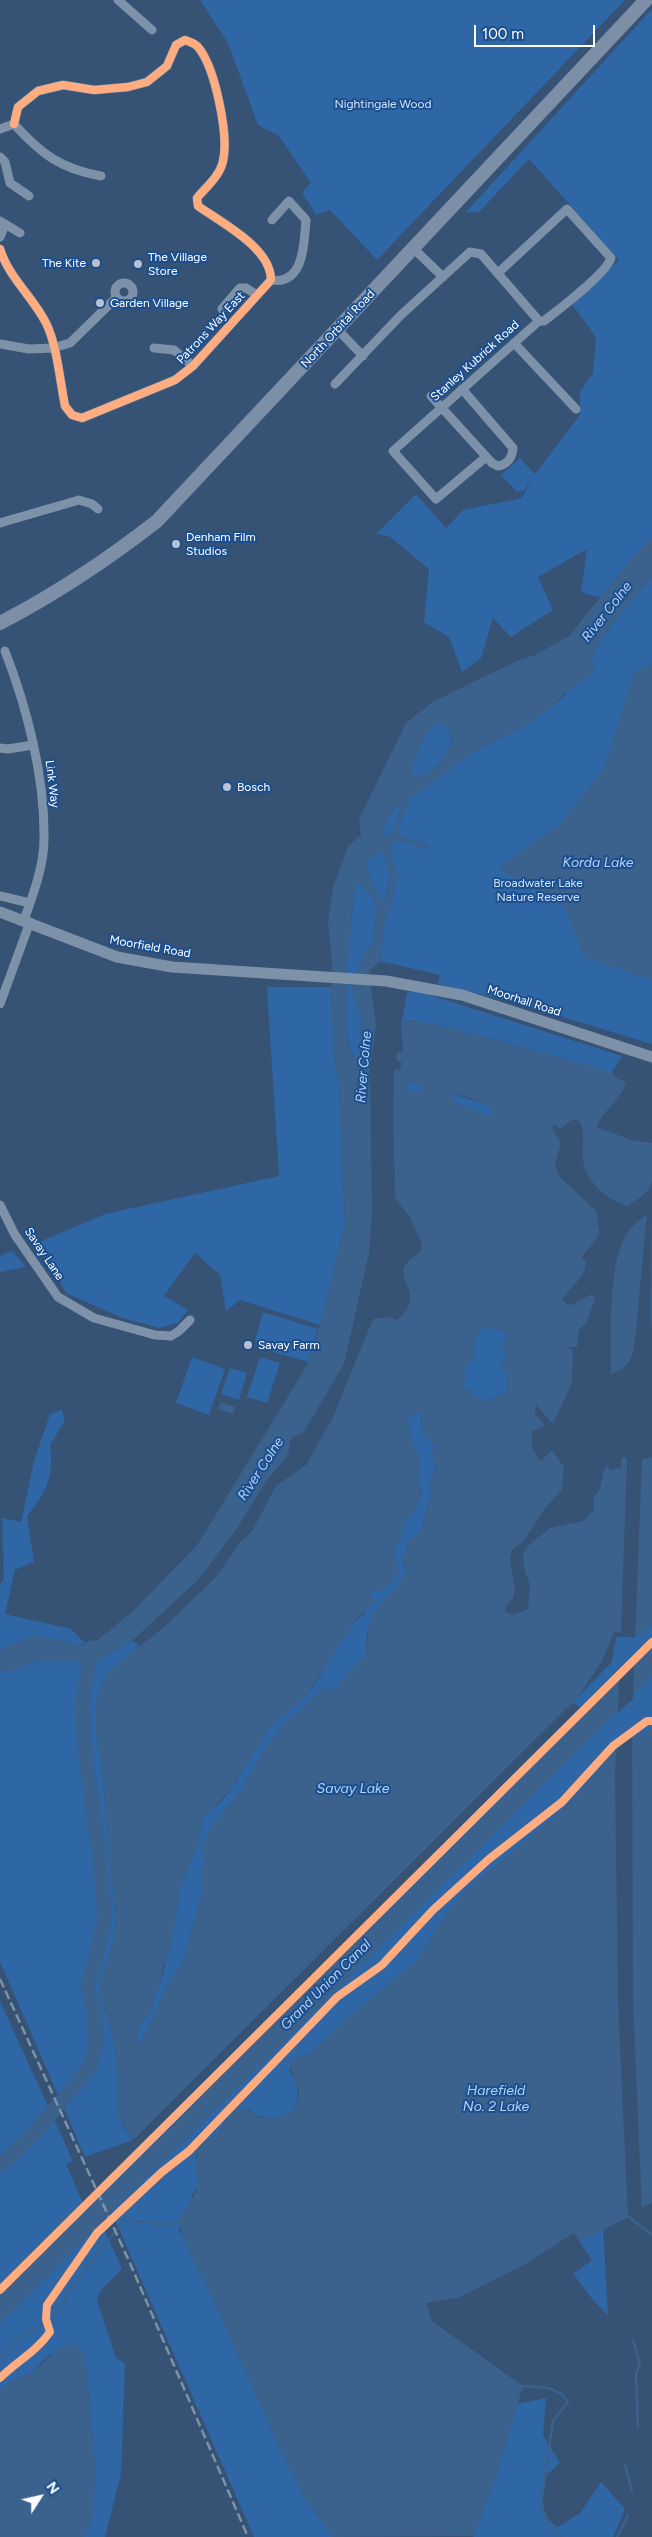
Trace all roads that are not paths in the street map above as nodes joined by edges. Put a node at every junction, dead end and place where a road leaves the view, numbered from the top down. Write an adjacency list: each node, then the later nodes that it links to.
1 (118, 0): 3 (street)
2 (646, 0): 13 (main road, North Orbital Road)
3 (152, 30)
4 (14, 124): 5 (street); 7 (street); 17 (street)
5 (0, 129)
6 (0, 157): 8 (street)
7 (101, 176)
8 (29, 196)
9 (272, 220): 17 (street)
10 (3, 223): 11 (street); 12 (street)
11 (20, 233)
12 (0, 237)
13 (413, 248): 16 (street); 22 (main road, North Orbital Road)
14 (0, 249): 25 (street)
15 (498, 273): 16 (street, Stanley Kubrick Road); 21 (street, Stanley Kubrick Road); 21 (street)
16 (443, 277): 27 (street, Stanley Kubrick Road)
17 (271, 280): 18 (street, Patrons Way East)
18 (257, 296): 20 (street); 28 (street, Patrons Way East)
19 (117, 297): 25 (street)
20 (222, 309)
21 (539, 321): 23 (street, Stanley Kubrick Road)
22 (337, 329): 27 (street); 37 (main road, North Orbital Road)
23 (514, 343): 30 (street, Stanley Kubrick Road); 33 (street)
24 (0, 344): 25 (street)
25 (53, 348): 28 (street, Patrons Way East)
26 (154, 348): 28 (street, Patrons Way East)
27 (363, 356): 29 (street, Stanley Kubrick Road)
28 (193, 366)
29 (335, 384)
30 (462, 389): 32 (street, Stanley Kubrick Road); 34 (street)
31 (431, 396): 32 (street)
32 (442, 408): 34 (street); 34 (street, Stanley Kubrick Road)
33 (576, 409)
34 (486, 457)
35 (98, 509): 36 (street)
36 (0, 523)
37 (0, 623)
38 (5, 651): 39 (street, Link Way)
39 (33, 745): 40 (street); 42 (street, Link Way)
40 (0, 748)
41 (0, 896): 42 (street)
42 (30, 904): 44 (street, Link Way)
43 (0, 912): 44 (street, Moorfield Road)
44 (27, 921): 45 (street, Moorfield Road); 46 (street)
45 (386, 982): 47 (street, Moorhall Road)
46 (0, 1004)
47 (652, 1057)
48 (0, 1204): 49 (street, Savay Lane)
49 (190, 1320)

